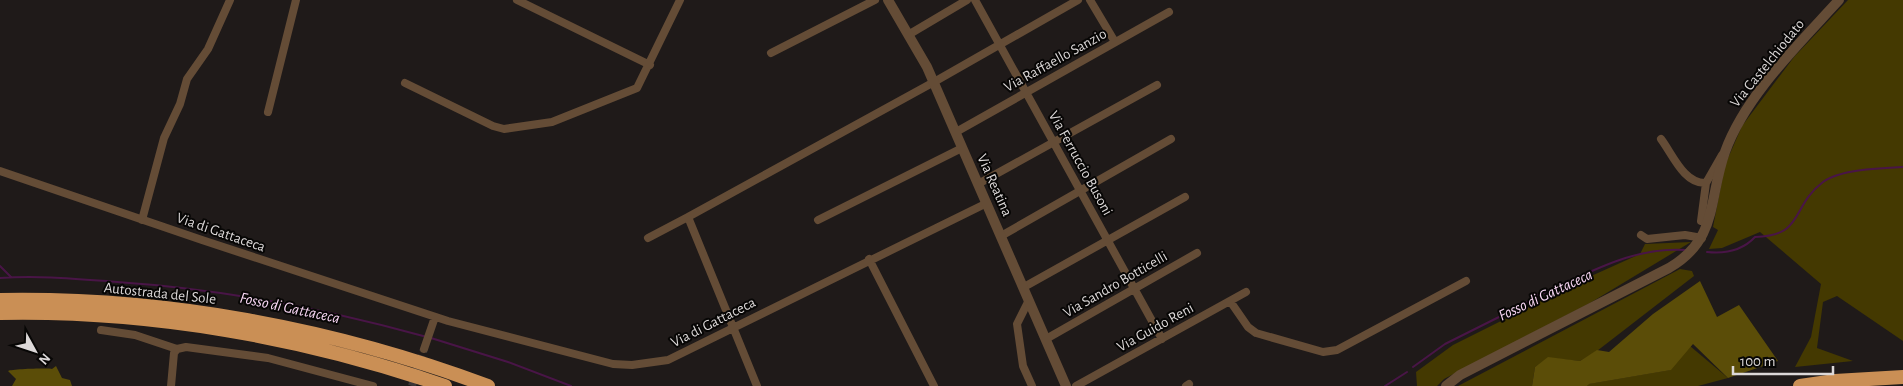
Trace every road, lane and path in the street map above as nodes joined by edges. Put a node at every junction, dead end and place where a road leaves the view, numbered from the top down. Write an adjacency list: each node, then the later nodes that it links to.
1 (230, 0): 36 (street)
2 (296, 0): 22 (street)
3 (517, 0): 17 (street)
4 (680, 0): 17 (street)
5 (875, 0): 16 (street)
6 (888, 0): 13 (street, Via Reatina)
7 (967, 0): 13 (street)
8 (975, 0): 15 (street, Via Ferruccio Busoni)
9 (1078, 0): 15 (street)
10 (1090, 0): 14 (street)
11 (1839, 0): 27 (street, Via Castelchiodato)
12 (1169, 12): 14 (street, Via Raffaello Sanzio)
13 (908, 35): 18 (street, Via Reatina)
14 (1115, 42): 21 (street, Via Raffaello Sanzio)
15 (1000, 45): 18 (street); 21 (street, Via Ferruccio Busoni)
16 (771, 53)
17 (650, 65): 19 (street)
18 (934, 82): 23 (street, Via Reatina); 35 (street)
19 (405, 83)
20 (1157, 85): 26 (street)
21 (1026, 92): 23 (street, Via Raffaello Sanzio); 26 (street, Via Ferruccio Busoni)
22 (268, 112)
23 (956, 132): 28 (street, Via Reatina)
24 (1172, 139): 32 (street)
25 (1661, 139): 30 (street)
26 (1054, 142): 31 (street); 32 (street, Via Ferruccio Busoni)
27 (1727, 147): 30 (street); 42 (street, Via Castelchiodato)
28 (962, 148): 31 (street, Via Reatina); 37 (street)
29 (0, 171): 36 (street, Via di Gattaceca)
30 (1706, 183): 38 (street)
31 (978, 184): 34 (street, Via Reatina)
32 (1080, 190): 40 (street); 43 (street, Via Ferruccio Busoni)
33 (1184, 198): 43 (street)
34 (987, 203): 40 (street, Via Reatina); 45 (street, Via di Gattaceca)
35 (688, 217): 41 (street); 55 (street)
36 (142, 220): 54 (street, Via di Gattaceca)
37 (818, 220)
38 (1701, 221)
39 (1641, 235): 42 (street)
40 (1001, 236): 47 (street, Via Reatina)
41 (648, 238)
42 (1702, 238): 71 (street, Via Castelchiodato)
43 (1108, 240): 47 (street); 48 (street, Via Ferruccio Busoni)
44 (1197, 253): 48 (street, Via Sandro Botticelli)
45 (869, 259): 55 (street, Via di Gattaceca); 67 (street)
46 (1466, 281): 52 (street)
47 (1024, 287): 51 (street, Via Reatina)
48 (1135, 288): 57 (street, Via Sandro Botticelli); 58 (street, Via Ferruccio Busoni)
49 (1246, 292): 52 (street, Via Guido Reni)
50 (0, 300): 65 (highway, Autostrada del Sole)
51 (1029, 300): 57 (street, Via Reatina); 68 (street)
52 (1230, 301): 58 (street, Via Guido Reni)
53 (0, 313): 64 (highway, Autostrada del Sole)
54 (435, 317): 55 (street, Via di Gattaceca); 60 (street)
55 (734, 327): 66 (street)
56 (101, 330): 59 (street)
57 (1046, 339): 69 (street, Via Reatina)
58 (1162, 339): 70 (street, Via Guido Reni)
59 (177, 349): 62 (street); 63 (street)
60 (424, 349)
61 (1903, 377): 72 (highway)
62 (171, 386)
63 (374, 386)
64 (445, 386)
65 (488, 386)
66 (758, 386)
67 (934, 386)
68 (1032, 386)
69 (1066, 386)
70 (1076, 386)
71 (1446, 386)
72 (1800, 386)

